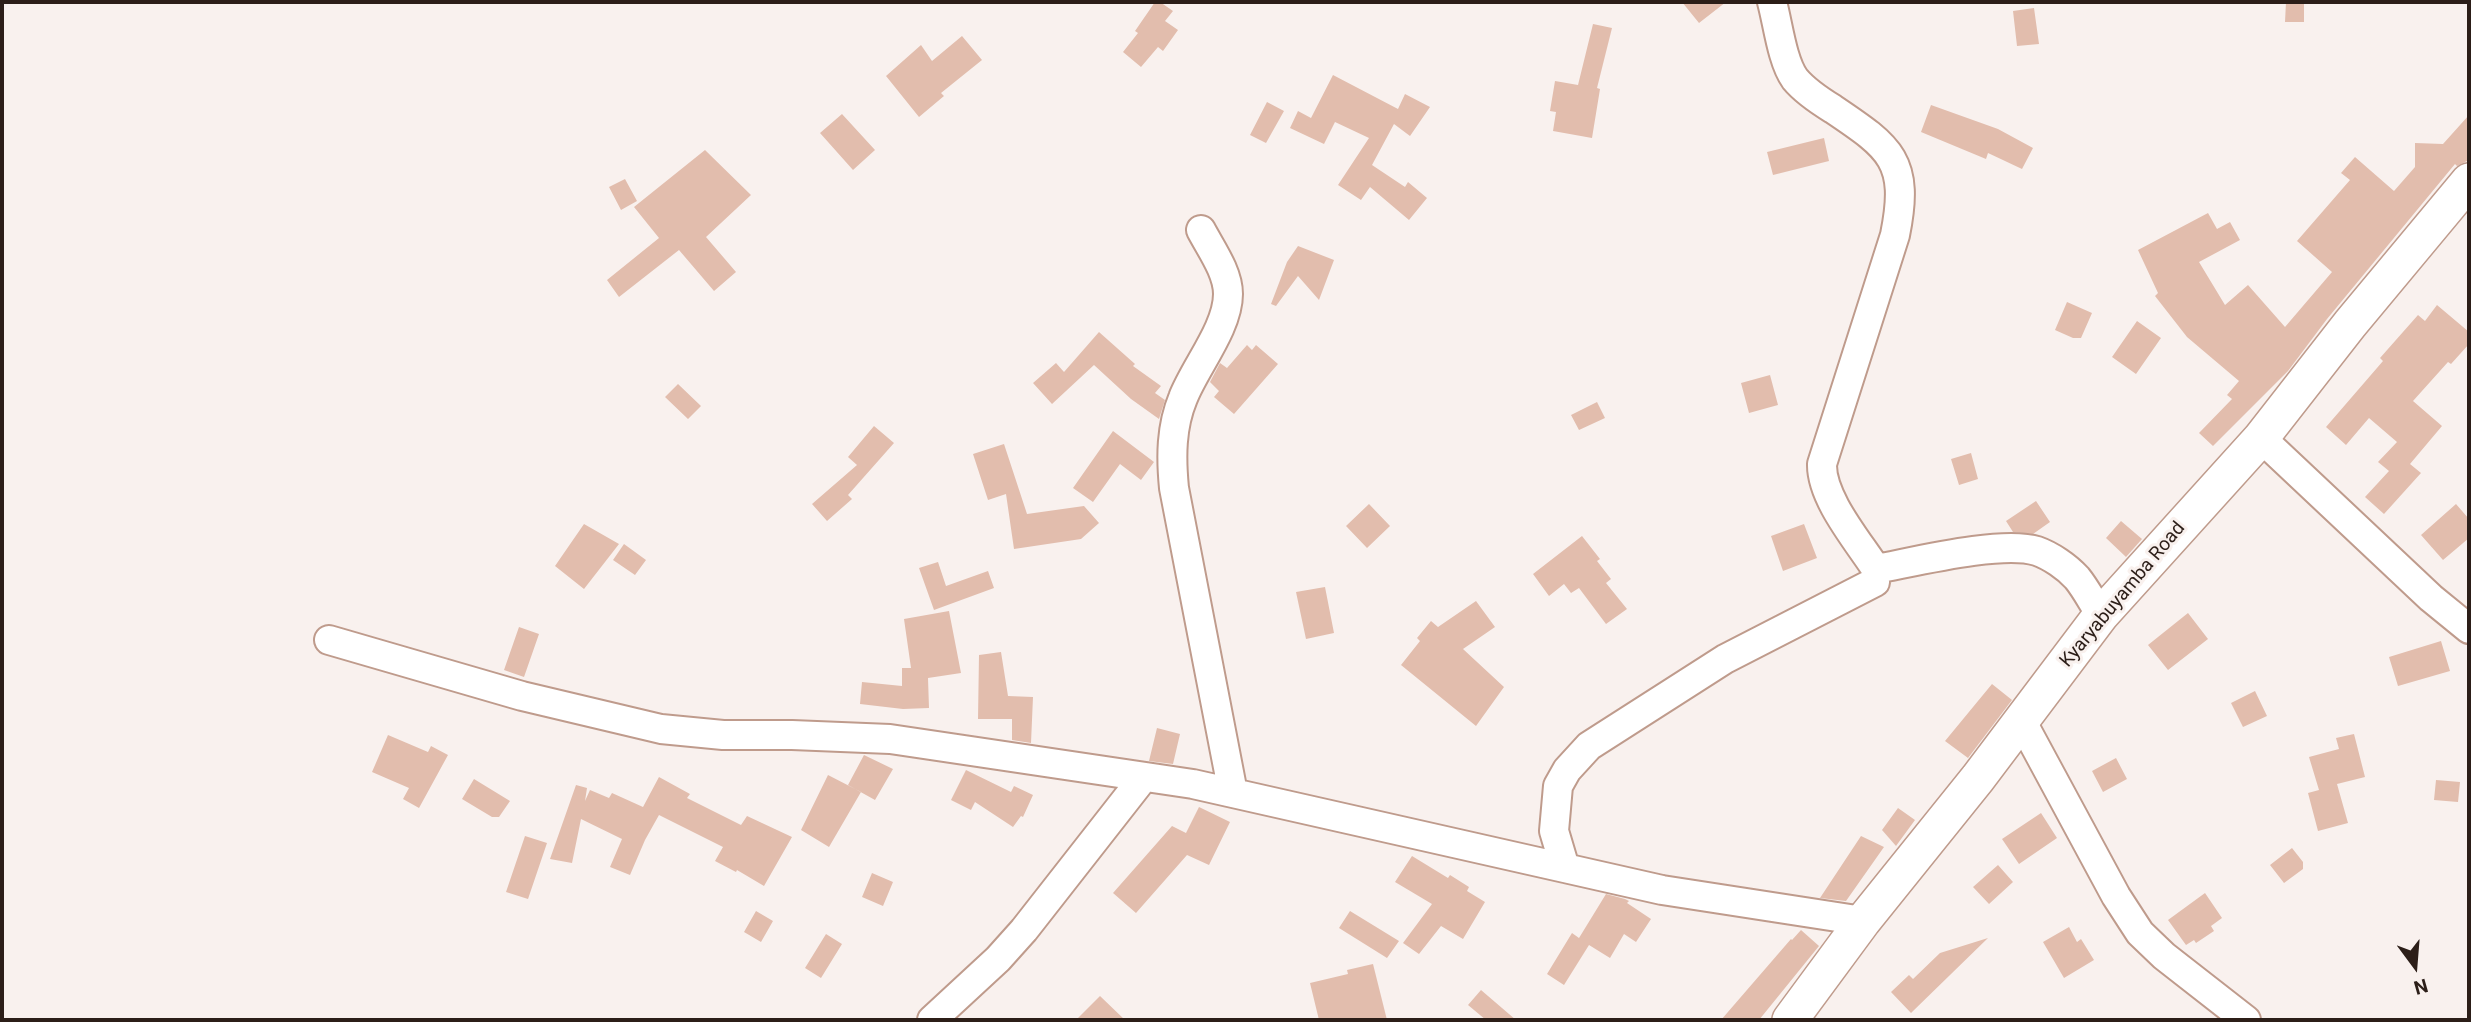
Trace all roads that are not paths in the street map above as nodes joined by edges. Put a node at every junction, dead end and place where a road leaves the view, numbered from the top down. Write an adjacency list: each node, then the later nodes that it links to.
1 (1772, 2): 5 (street)
2 (2469, 181): 4 (street, Kyaryabuyamba Road)
3 (1201, 230): 11 (street)
4 (2261, 438): 6 (street, Kyaryabuyamba Road); 7 (street)
5 (1875, 569): 6 (street); 12 (street)
6 (2101, 614): 9 (street, Kyaryabuyamba Road)
7 (2469, 629)
8 (329, 639): 10 (street)
9 (2021, 720): 13 (street, Kyaryabuyamba Road); 16 (street)
10 (1143, 778): 11 (street); 14 (street)
11 (1233, 793): 12 (street)
12 (1565, 868): 13 (street)
13 (1863, 921): 15 (street, Kyaryabuyamba Road)
14 (932, 1020)
15 (1790, 1020)
16 (2246, 1020)

